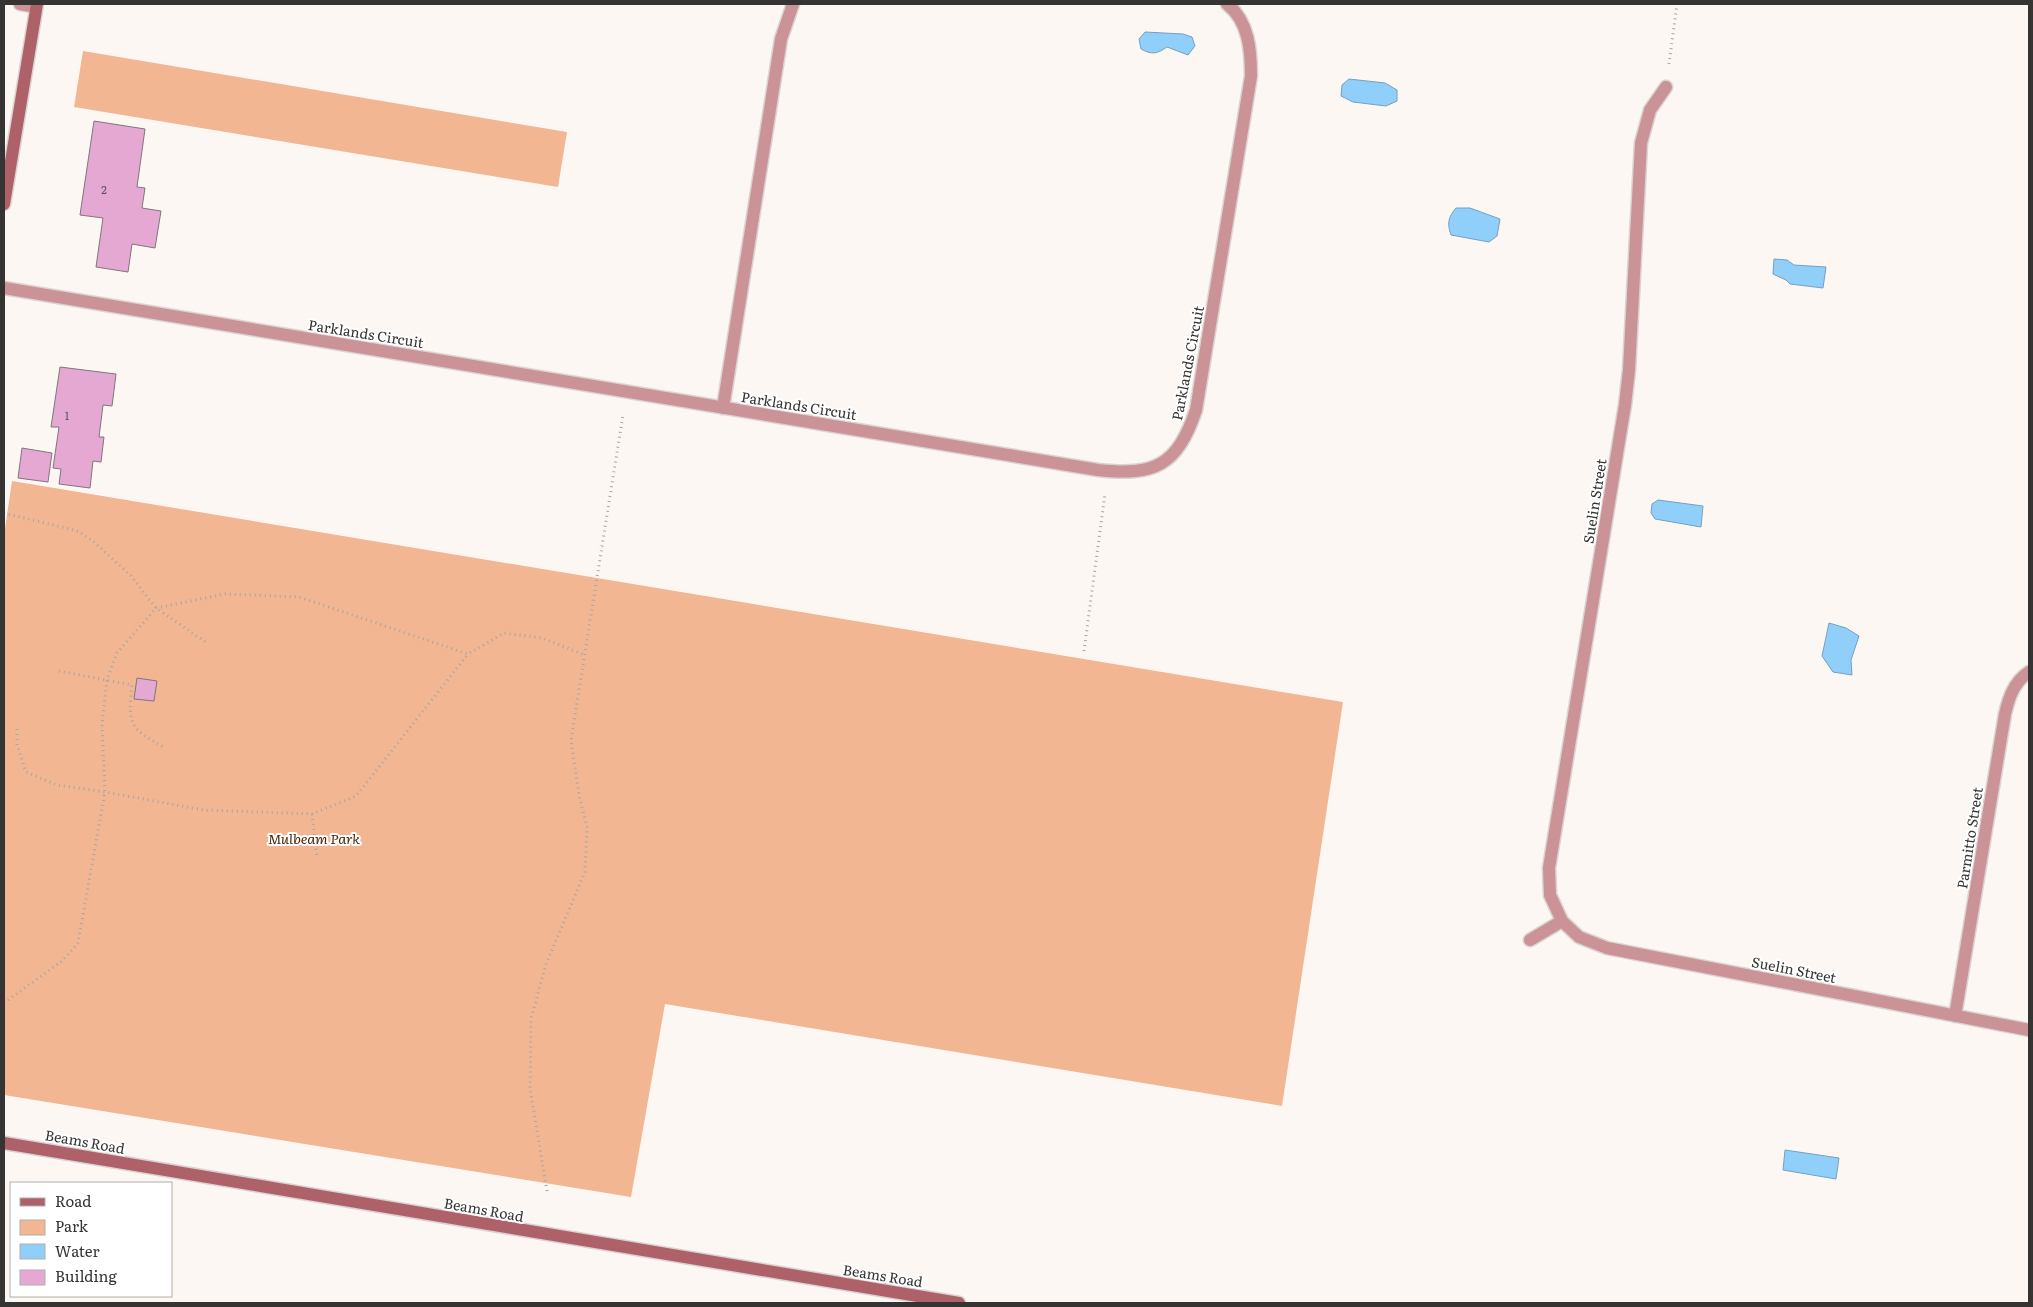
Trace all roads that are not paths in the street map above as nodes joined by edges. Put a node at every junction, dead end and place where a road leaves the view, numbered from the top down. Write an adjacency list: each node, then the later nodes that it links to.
1 (20, 4): 4 (street)
2 (793, 4): 8 (street, Parklands Circuit)
3 (1227, 4): 8 (street, Parklands Circuit)
4 (36, 5): 6 (main road)
5 (1666, 87): 10 (street, Suelin Street)
6 (4, 204)
7 (4, 288): 8 (street, Parklands Circuit)
8 (723, 408)
9 (2029, 672): 12 (street, Parmitto Street)
10 (1562, 921): 11 (street); 12 (street, Suelin Street)
11 (1530, 940)
12 (1955, 1016): 13 (street, Suelin Street)
13 (2029, 1030)
14 (4, 1143): 15 (main road, Beams Road)
15 (959, 1303)

